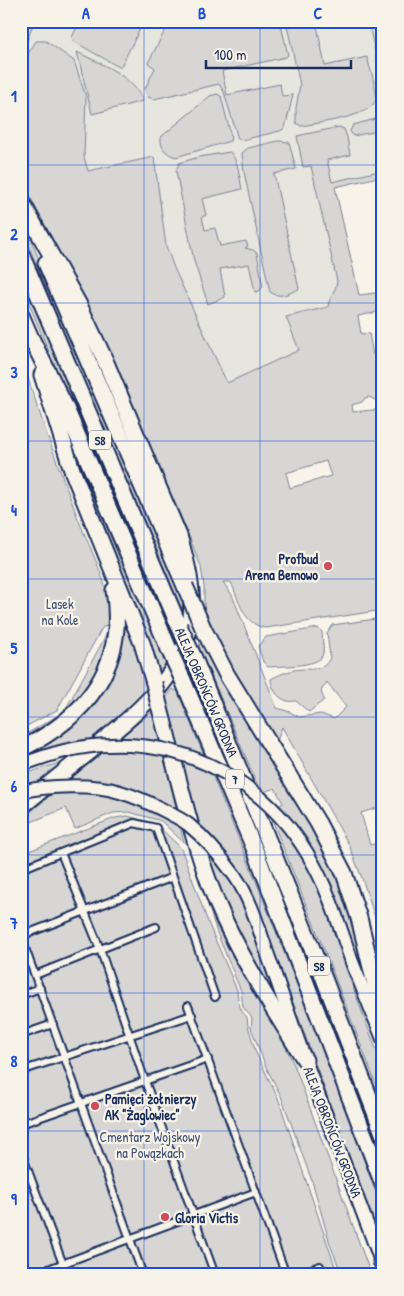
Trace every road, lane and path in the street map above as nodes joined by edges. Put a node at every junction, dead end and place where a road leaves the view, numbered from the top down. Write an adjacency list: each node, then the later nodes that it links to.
1 (21, 201): 10 (highway)
2 (21, 205): 25 (highway, bridge)
3 (21, 254): 37 (highway, ALEJA OBROŃCÓW GRODNA / S8, bridge)
4 (21, 315): 5 (highway, ALEJA OBROŃCÓW GRODNA / S8)
5 (30, 336): 6 (highway); 39 (highway, ALEJA OBROŃCÓW GRODNA / S8, bridge)
6 (107, 557): 7 (highway); 32 (highway, bridge)
7 (21, 749)
8 (21, 765): 29 (main road, 7, bridge)
9 (21, 792): 32 (main road, ALEJA OBROŃCÓW GRODNA, bridge)
10 (21, 807)
11 (61, 853): 12 (street); 13 (street); 14 (street)
12 (21, 869)
13 (173, 878): 14 (street); 22 (street)
14 (85, 911): 16 (street); 17 (street)
15 (156, 927): 17 (street)
16 (21, 936): 18 (street)
17 (100, 949): 19 (street); 28 (street)
18 (24, 952): 19 (street)
19 (35, 975): 20 (street)
20 (40, 988): 21 (street); 26 (street)
21 (21, 995)
22 (215, 997)
23 (188, 1006): 24 (street)
24 (192, 1015): 28 (street); 31 (street)
25 (383, 1017)
26 (53, 1024): 27 (street); 30 (street)
27 (21, 1035)
28 (129, 1035): 30 (street); 34 (street)
29 (383, 1039)
30 (65, 1057): 33 (street); 35 (street)
31 (208, 1059): 34 (street); 40 (street)
32 (305, 1060): 43 (main road, ALEJA OBROŃCÓW GRODNA)
33 (21, 1071)
34 (145, 1081): 35 (street); 41 (street)
35 (82, 1104): 36 (street); 42 (street)
36 (21, 1124)
37 (383, 1133)
38 (21, 1152): 44 (street)
39 (383, 1184)
40 (256, 1192): 41 (street); 50 (street)
41 (194, 1215): 42 (street); 49 (street)
42 (130, 1238): 44 (street); 48 (street)
43 (382, 1262)
44 (62, 1264): 46 (street); 47 (street)
45 (320, 1266): 51 (street)
46 (32, 1275)
47 (66, 1275)
48 (144, 1275)
49 (215, 1275)
50 (286, 1275)
51 (295, 1275)

